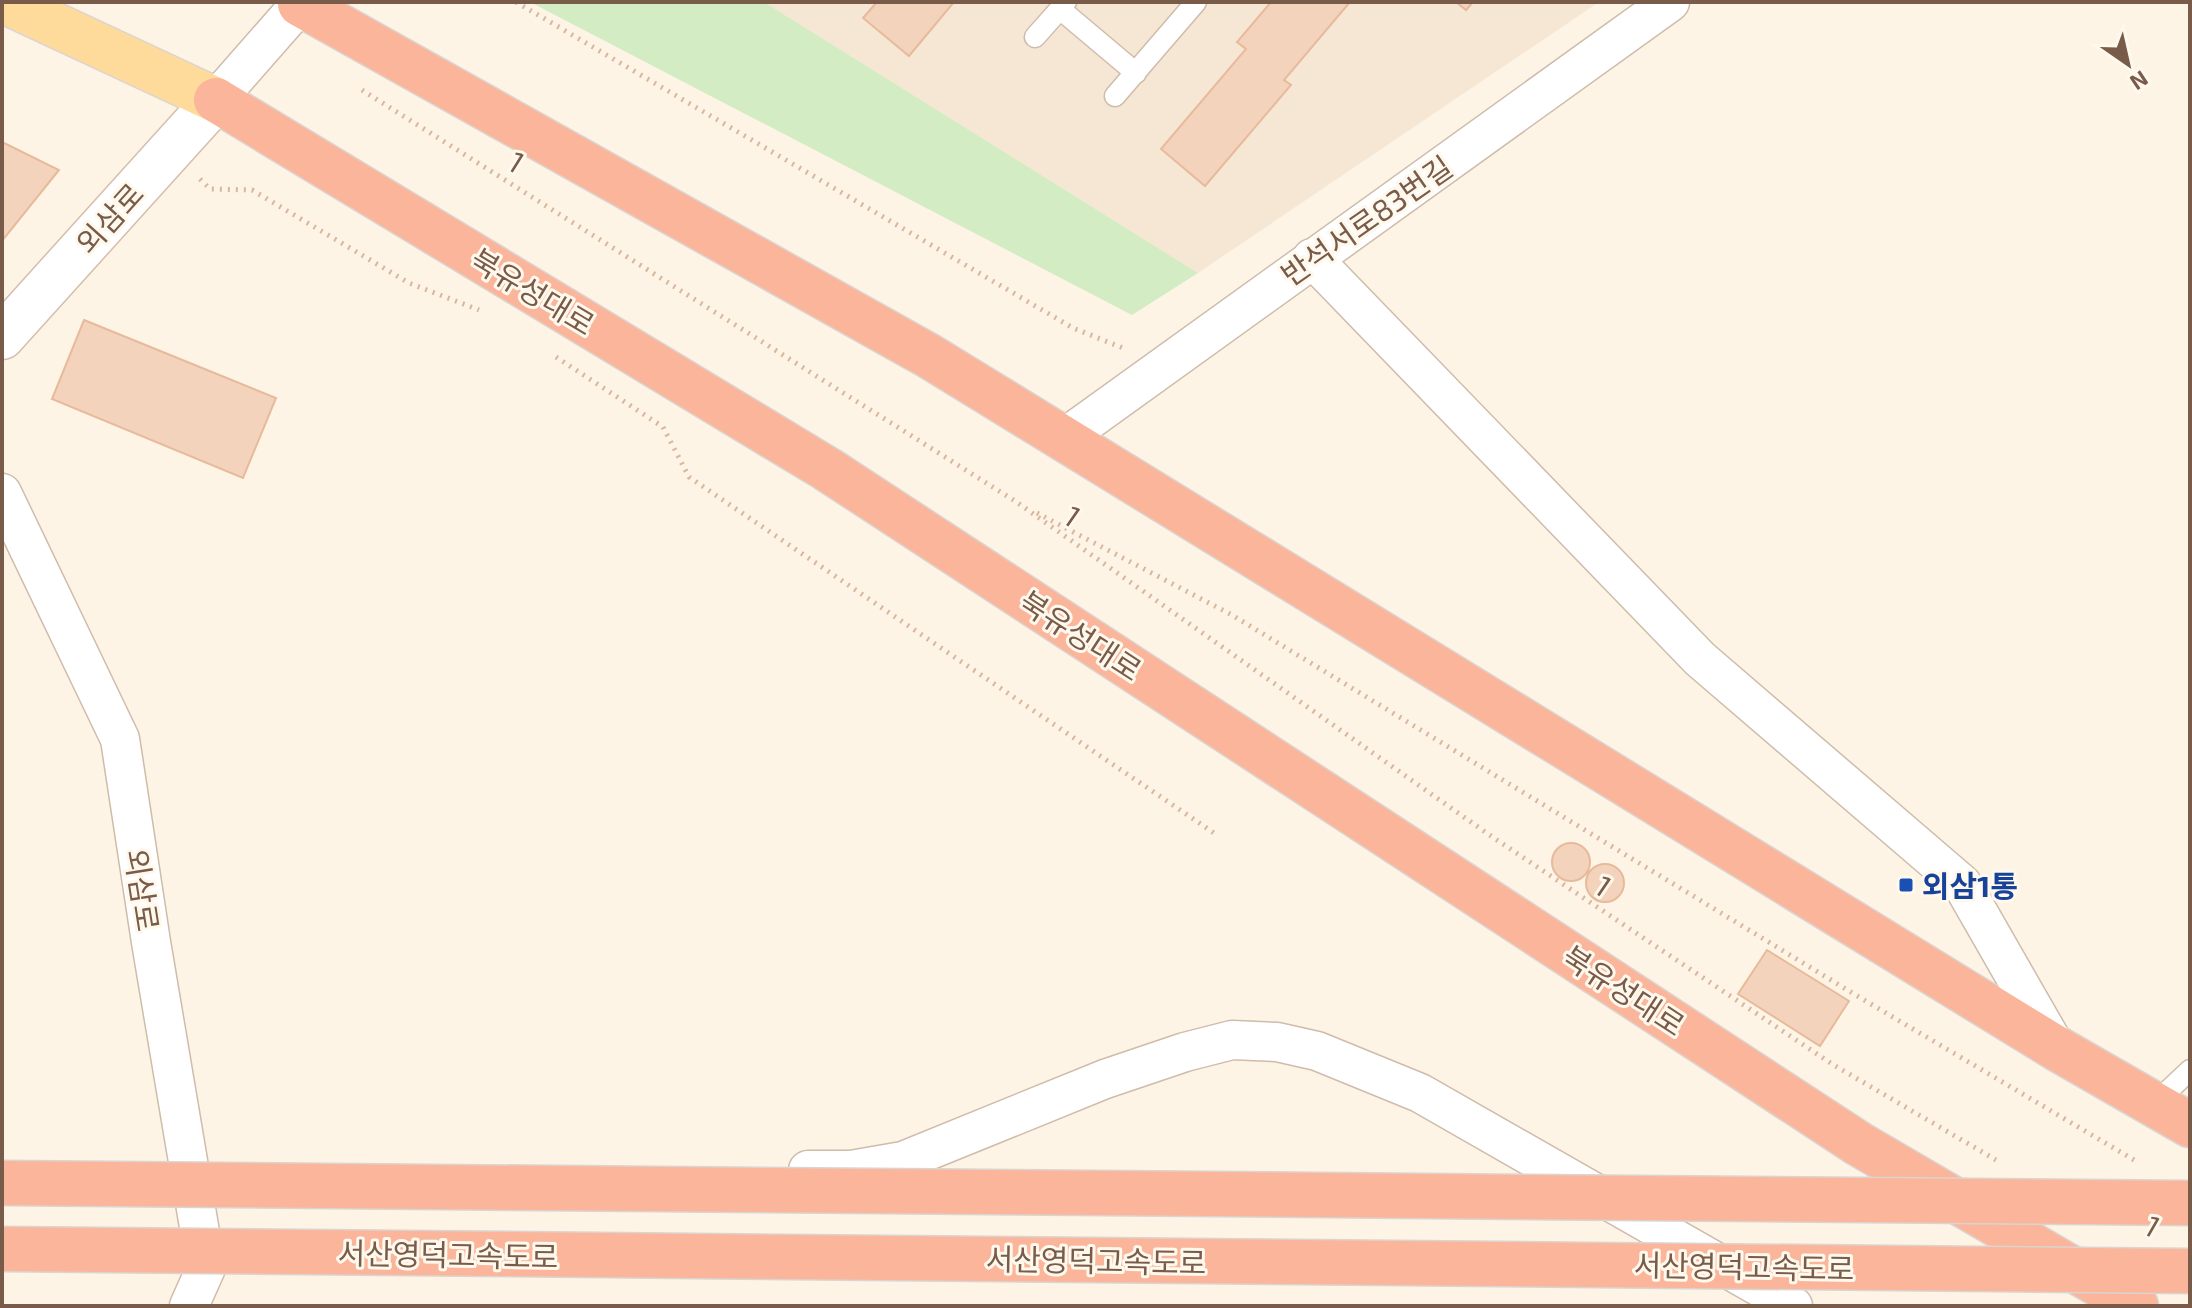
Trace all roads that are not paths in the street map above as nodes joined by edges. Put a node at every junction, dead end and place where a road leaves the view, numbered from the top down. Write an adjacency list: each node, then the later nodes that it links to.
1 (6, 2): 9 (main road, 북유성대로)
2 (1196, 2): 7 (lane)
3 (1670, 2): 10 (street, 반석서로83번길)
4 (299, 3): 9 (street); 12 (highway)
5 (1063, 5): 6 (lane); 7 (lane)
6 (1035, 37)
7 (1136, 73): 8 (lane)
8 (1115, 96)
9 (216, 100): 11 (street, 외삼로); 24 (highway, 북유성대로)
10 (1312, 258): 12 (street, 반석서로83번길); 14 (street)
11 (2, 337)
12 (1063, 439): 14 (highway)
13 (2, 493): 17 (street, 외삼로)
14 (2056, 1048): 16 (highway)
15 (2190, 1070): 16 (lane)
16 (2172, 1115)
17 (190, 1175): 22 (street, 외삼로); 23 (street)
18 (2, 1183): 19 (highway, bridge)
19 (2190, 1203)
20 (2, 1249): 21 (highway, 서산영덕고속도로, bridge)
21 (2190, 1271)
22 (189, 1306)
23 (1793, 1306)
24 (2136, 1306)

